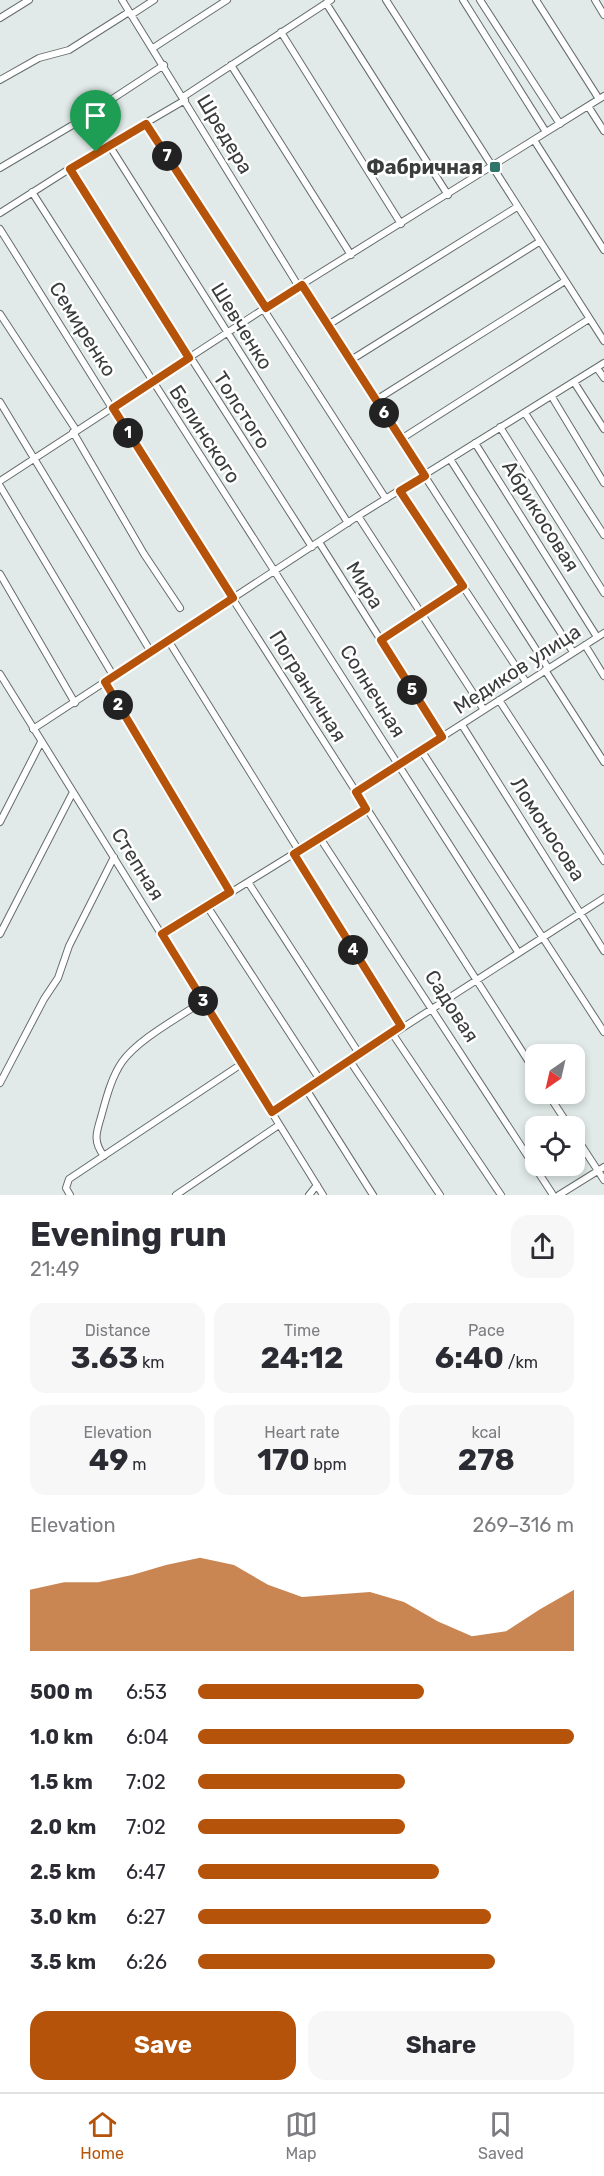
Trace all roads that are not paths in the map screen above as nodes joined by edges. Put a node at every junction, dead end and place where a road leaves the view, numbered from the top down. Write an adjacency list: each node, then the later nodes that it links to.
1 (29, 0): 13 (street)
2 (122, 0): 11 (street, Шредера)
3 (154, 0): 11 (street)
4 (227, 0): 15 (street)
5 (386, 0): 28 (street)
6 (463, 0): 25 (street)
7 (480, 0): 23 (street)
8 (536, 0): 19 (street)
9 (595, 0): 12 (street)
10 (328, 2): 14 (street); 32 (street)
11 (130, 13): 15 (street, Шредера); 18 (street)
12 (604, 15)
13 (0, 18)
14 (281, 32): 16 (street); 35 (street)
15 (153, 48): 17 (street, Шредера)
16 (231, 64): 20 (street); 39 (street)
17 (164, 65): 20 (street, Шредера); 29 (street)
18 (0, 80)
19 (601, 97): 21 (street)
20 (184, 98): 22 (street); 41 (street, Шредера)
21 (588, 106): 23 (street); 24 (street)
22 (146, 124): 27 (street); 42 (street)
23 (560, 124): 25 (street)
24 (604, 131)
25 (546, 132): 26 (street)
26 (534, 140): 28 (street); 38 (street)
27 (109, 145): 30 (street); 46 (street, Шевченко)
28 (491, 167): 32 (street); 33 (street)
29 (0, 168)
30 (70, 169): 31 (street); 48 (street, Толстого)
31 (32, 192): 34 (street); 53 (street, Белинского)
32 (448, 195): 35 (street)
33 (517, 207): 37 (street); 45 (street)
34 (0, 213)
35 (401, 224): 39 (street)
36 (0, 229): 58 (street, Семиренко)
37 (539, 243): 40 (street); 49 (street)
38 (604, 250)
39 (351, 255): 41 (street)
40 (565, 281): 44 (street); 56 (street)
41 (301, 286): 42 (street); 45 (street, Шредера)
42 (265, 309): 46 (street); 72 (street)
43 (0, 314): 62 (street)
44 (589, 319): 47 (street); 63 (street)
45 (328, 325): 49 (street, Шредера)
46 (227, 334): 48 (street); 74 (street, Шевченко)
47 (604, 341)
48 (189, 358): 53 (street); 77 (street, Толстого)
49 (351, 360): 56 (street, Шредера)
50 (604, 363): 51 (street)
51 (597, 368): 52 (street); 54 (street)
52 (604, 378)
53 (152, 382): 58 (street); 78 (street, Белинского)
54 (574, 382): 55 (street); 61 (street)
55 (552, 397): 59 (street); 69 (street)
56 (376, 400): 63 (street, Шредера)
57 (0, 402): 65 (street)
58 (113, 408): 62 (street); 82 (street, Семиренко)
59 (525, 412): 60 (street); 75 (street)
60 (500, 427): 64 (street); 81 (street)
61 (604, 429)
62 (75, 431): 65 (street); 83 (street)
63 (401, 439): 67 (street, Шредера)
64 (475, 443): 66 (street); 86 (street, Абрикосовая)
65 (34, 458): 68 (street); 90 (street)
66 (450, 459): 67 (street); 91 (street)
67 (425, 476): 71 (street); 92 (street, Шредера)
68 (0, 481)
69 (604, 483)
70 (0, 486): 95 (street)
71 (400, 491): 72 (street); 80 (street)
72 (386, 499): 73 (street)
73 (358, 516): 74 (street); 84 (street)
74 (348, 523): 76 (street)
75 (604, 535)
76 (318, 542): 77 (street); 88 (street, Мира)
77 (312, 547): 78 (street)
78 (276, 571): 82 (street); 107 (street, Солнечная)
79 (0, 574): 99 (street)
80 (463, 586): 84 (street); 97 (street)
81 (604, 593)
82 (233, 598): 87 (street); 109 (street, Пограничная)
83 (180, 608)
84 (422, 613): 88 (street); 100 (street)
85 (604, 633): 86 (street, Медиков улица)
86 (597, 637): 89 (street, Медиков улица)
87 (168, 640): 90 (street); 113 (street)
88 (381, 640): 103 (street, Мира)
89 (585, 645): 91 (street, Медиков улица); 94 (street)
90 (151, 652): 95 (street)
91 (573, 652): 92 (street, Медиков улица)
92 (547, 669): 97 (street, Медиков улица); 106 (street, Шредера)
93 (0, 674): 102 (street, Степная)
94 (604, 676)
95 (114, 677): 96 (street)
96 (105, 682): 99 (street); 117 (street)
97 (526, 682): 98 (street, Медиков улица)
98 (499, 700): 100 (street, Медиков улица); 115 (street)
99 (75, 703): 102 (street)
100 (484, 710): 101 (street, Медиков улица)
101 (462, 725): 103 (street, Медиков улица); 120 (street, Ломоносова)
102 (33, 729): 104 (street, Степная)
103 (442, 737): 105 (street, Медиков улица)
104 (41, 742): 108 (street, Степная); 111 (street)
105 (421, 750): 107 (street, Медиков улица); 123 (street)
106 (604, 762)
107 (399, 764): 109 (street, Медиков улица); 125 (street, Солнечная)
108 (73, 792): 114 (street, Степная); 121 (street)
109 (356, 792): 110 (street, Пограничная)
110 (366, 809): 112 (street); 126 (street, Пограничная)
111 (0, 822)
112 (320, 838): 113 (street); 128 (street, Садовая)
113 (296, 852): 116 (street); 129 (street)
114 (114, 857): 122 (street, Степная); 137 (street)
115 (604, 861)
116 (248, 882): 117 (street); 132 (street)
117 (230, 892): 119 (street)
118 (604, 898): 120 (street)
119 (207, 906): 122 (street); 136 (street)
120 (581, 913): 123 (street); 124 (street, Ломоносова)
121 (0, 934)
122 (162, 934): 127 (street, Степная)
123 (542, 936): 125 (street); 130 (street)
124 (604, 951)
125 (518, 952): 126 (street)
126 (475, 979): 128 (street); 133 (street, Пограничная)
127 (203, 1001): 135 (street, Степная); 142 (street)
128 (433, 1006): 129 (street); 153 (street, Садовая)
129 (401, 1026): 131 (street)
130 (604, 1032)
131 (392, 1033): 132 (street); 152 (street)
132 (360, 1055): 134 (street)
133 (525, 1056)
134 (350, 1061): 136 (street); 151 (street)
135 (243, 1063): 139 (street, Степная); 142 (street)
136 (320, 1080): 138 (street)
137 (0, 1083)
138 (306, 1089): 139 (street); 150 (street)
139 (272, 1112): 140 (street, Степная)
140 (279, 1125): 145 (street, Степная); 147 (street)
141 (585, 1148): 143 (street)
142 (104, 1156): 146 (street)
143 (601, 1169): 144 (street); 154 (street)
144 (604, 1180)
145 (317, 1185): 148 (street); 149 (street, Степная)
146 (70, 1195)
147 (177, 1195)
148 (309, 1195)
149 (323, 1195)
150 (373, 1195)
151 (440, 1195)
152 (501, 1195)
153 (554, 1195)
154 (559, 1195)

